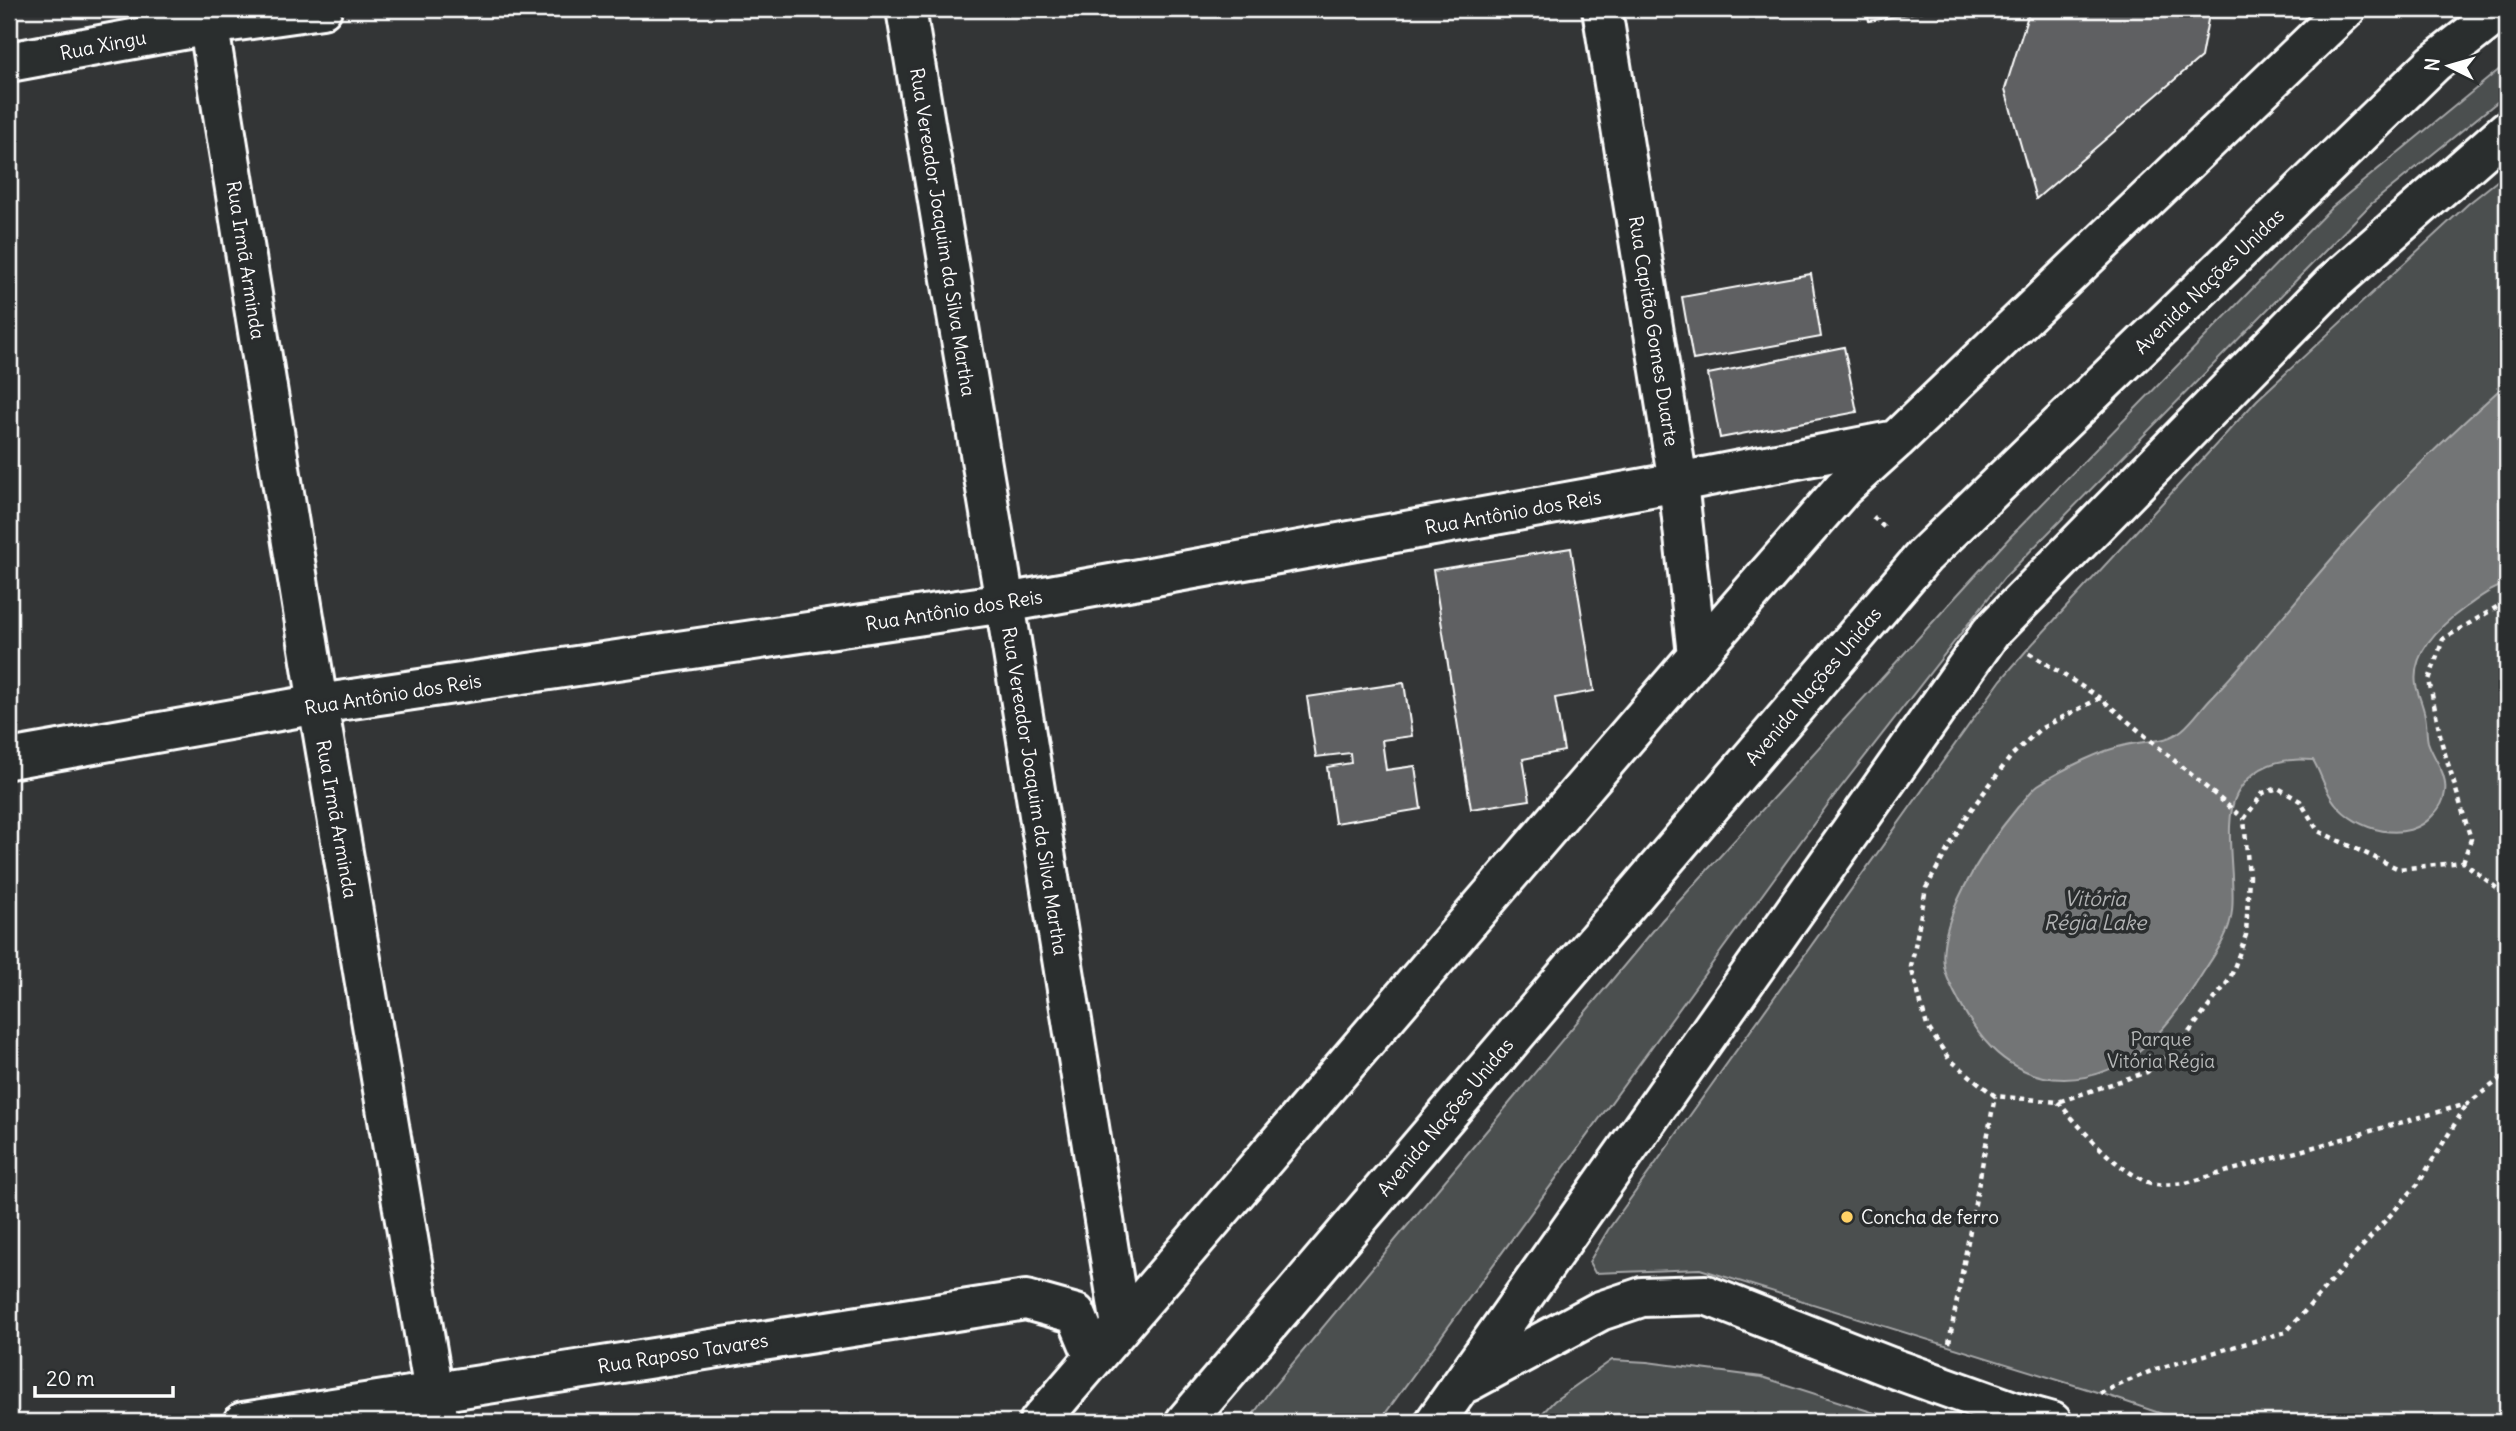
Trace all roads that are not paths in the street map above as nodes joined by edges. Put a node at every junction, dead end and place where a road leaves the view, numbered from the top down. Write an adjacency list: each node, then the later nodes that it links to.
1 (323, 9): 6 (street, Rua Xingu)
2 (906, 9): 11 (street, Rua Vereador Joaquim da Silva Martha)
3 (1602, 9): 10 (street, Rua Capitão Gomes Duarte)
4 (2503, 9): 19 (street, Avenida Nações Unidas)
5 (2332, 15): 9 (street)
6 (207, 17): 7 (street, Rua Xingu); 13 (street, Rua Irmã Arminda)
7 (9, 62)
8 (2507, 130): 17 (street)
9 (1896, 440): 10 (street, Rua Antônio dos Reis); 12 (street)
10 (1678, 482): 11 (street, Rua Antônio dos Reis); 12 (street, Rua Capitão Gomes Duarte)
11 (1005, 604): 13 (street, Rua Antônio dos Reis); 15 (street, Rua Vereador Joaquim da Silva Martha)
12 (1697, 655): 15 (street)
13 (318, 704): 14 (street, Rua Antônio dos Reis); 18 (street, Rua Irmã Arminda)
14 (9, 759)
15 (1121, 1326): 16 (street)
16 (1094, 1357): 18 (street, Rua Raposo Tavares); 21 (street)
17 (1460, 1387): 22 (street); 23 (street)
18 (436, 1407): 20 (street, Rua Raposo Tavares)
19 (1191, 1418)
20 (243, 1422)
21 (1039, 1422)
22 (1435, 1422)
23 (2052, 1422)

